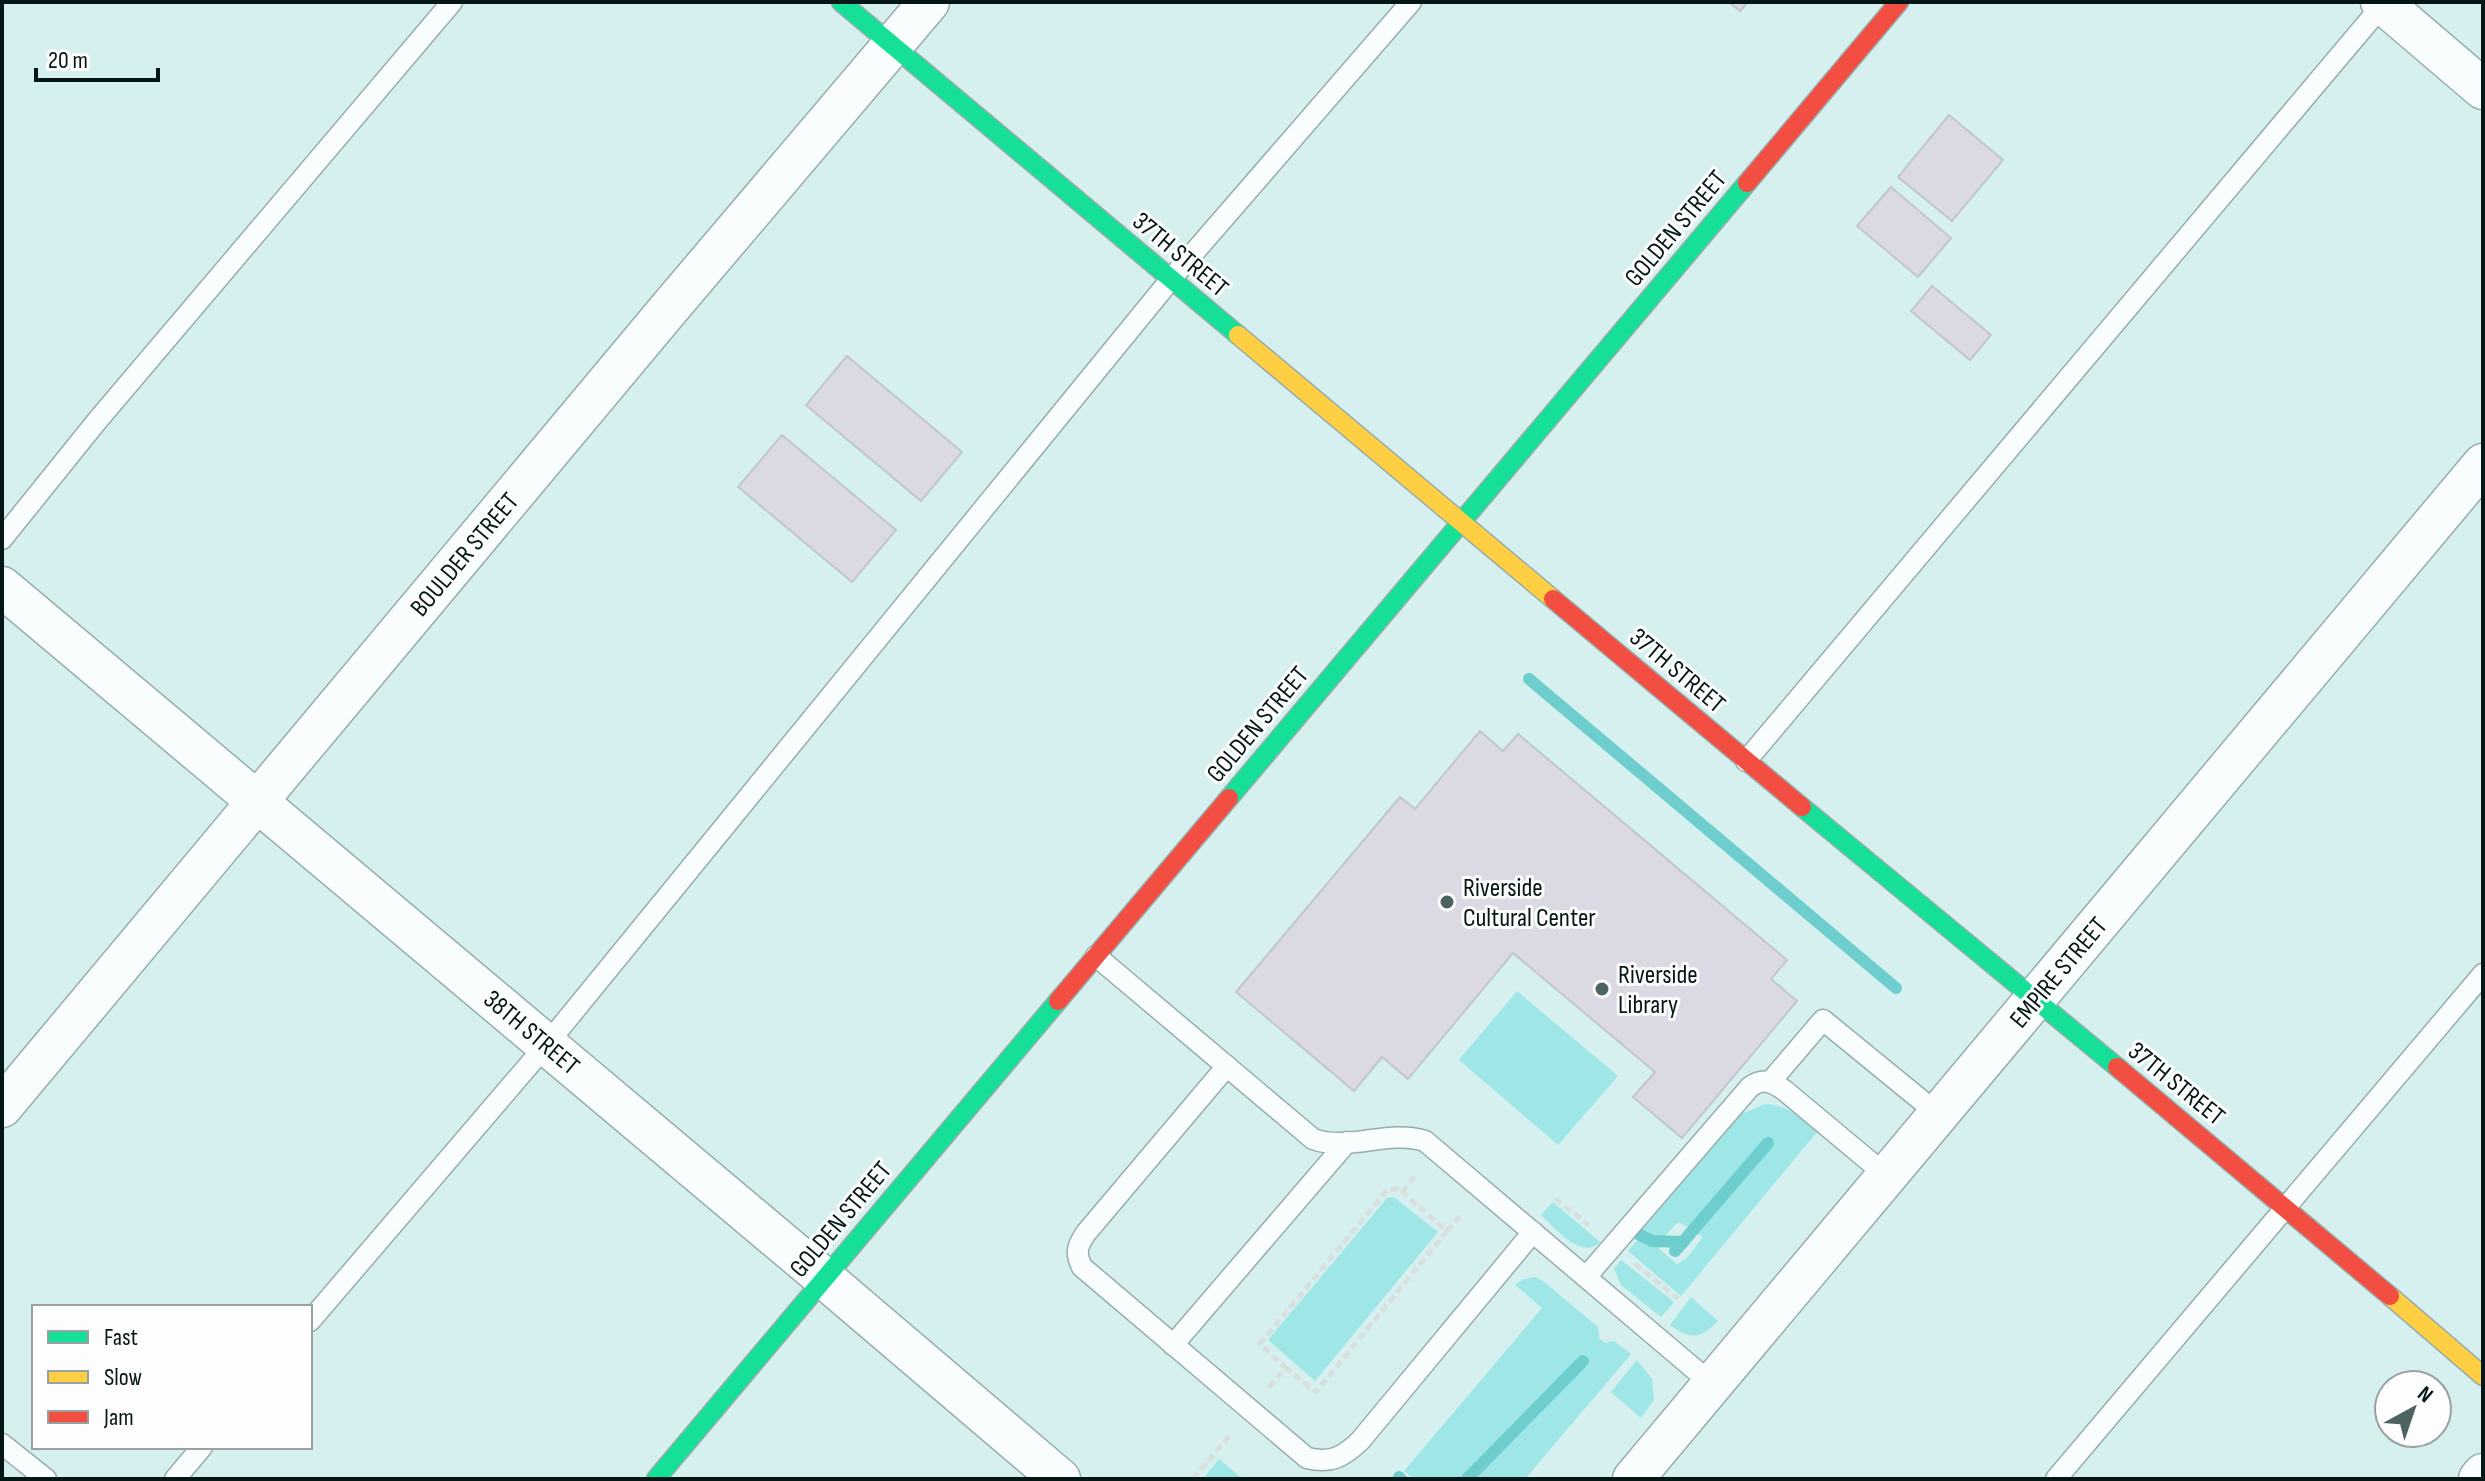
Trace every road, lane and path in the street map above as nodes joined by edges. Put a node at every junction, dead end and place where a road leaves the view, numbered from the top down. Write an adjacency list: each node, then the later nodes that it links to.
1 (452, 2): 12 (lane)
2 (841, 2): 7 (main road, 37TH STREET)
3 (929, 2): 7 (street, BOULDER STREET)
4 (1411, 2): 9 (lane)
5 (1899, 2): 11 (main road, GOLDEN STREET)
6 (2383, 3): 8 (street); 14 (lane)
7 (892, 45): 9 (main road, 37TH STREET); 15 (street, BOULDER STREET)
8 (2483, 89)
9 (1171, 279): 11 (main road, 37TH STREET); 19 (lane)
10 (2483, 464): 18 (street, EMPIRE STREET)
11 (1461, 522): 14 (main road, 37TH STREET); 16 (main road, GOLDEN STREET)
12 (2, 539)
13 (2, 587): 15 (street, 38TH STREET)
14 (1746, 761): 18 (main road, 37TH STREET)
15 (258, 801): 19 (street, 38TH STREET); 22 (street, BOULDER STREET)
16 (1096, 956): 20 (lane); 36 (main road, GOLDEN STREET)
17 (2483, 974): 29 (lane)
18 (2035, 1000): 23 (street, EMPIRE STREET); 29 (main road, 37TH STREET)
19 (547, 1044): 36 (street, 38TH STREET); 38 (lane)
20 (1227, 1066): 24 (lane); 39 (lane)
21 (1771, 1081): 23 (lane); 26 (lane); 35 (lane)
22 (2, 1107)
23 (1938, 1114): 26 (street, EMPIRE STREET)
24 (1347, 1142): 33 (lane); 39 (lane)
25 (1415, 1176): 27 (path)
26 (1887, 1176): 42 (street, EMPIRE STREET)
27 (1402, 1192): 32 (path); 40 (path)
28 (1555, 1199): 31 (path)
29 (2285, 1205): 41 (main road, 37TH STREET); 54 (lane)
30 (1461, 1215): 32 (path)
31 (1592, 1227)
32 (1447, 1231): 40 (path)
33 (1533, 1232): 35 (lane); 39 (lane)
34 (1625, 1255): 37 (path)
35 (1586, 1277): 42 (lane)
36 (824, 1278): 50 (main road, GOLDEN STREET); 51 (street, 38TH STREET)
37 (1681, 1301)
38 (312, 1319)
39 (1173, 1345)
40 (1286, 1368): 43 (path)
41 (2483, 1376)
42 (1712, 1384): 53 (street, EMPIRE STREET)
43 (1269, 1388)
44 (1234, 1429): 52 (path)
45 (2, 1444): 48 (lane)
46 (200, 1449): 49 (lane)
47 (2483, 1474): 55 (street)
48 (46, 1479)
49 (175, 1479)
50 (656, 1479)
51 (1060, 1479)
52 (1193, 1479)
53 (1633, 1479)
54 (2056, 1479)
55 (2479, 1479)

